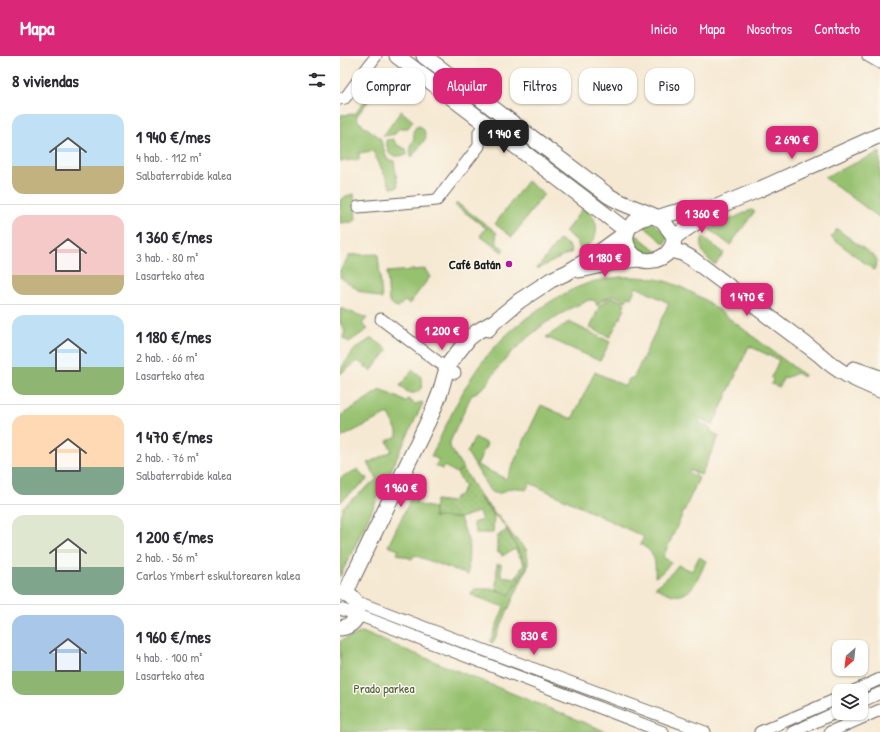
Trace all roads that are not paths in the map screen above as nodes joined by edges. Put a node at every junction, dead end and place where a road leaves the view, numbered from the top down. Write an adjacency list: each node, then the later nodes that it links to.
1 (376, 56): 6 (street)
2 (397, 56): 7 (street)
3 (424, 56): 11 (street)
4 (868, 56): 5 (street)
5 (880, 64)
6 (340, 99)
7 (485, 122): 9 (street); 12 (street)
8 (880, 135): 10 (street)
9 (358, 207)
10 (714, 208): 11 (street); 13 (street)
11 (655, 217): 12 (street); 13 (street)
12 (627, 232): 14 (street); 15 (street)
13 (672, 242): 14 (street); 17 (street)
14 (640, 259): 15 (street)
15 (568, 272): 18 (street)
16 (382, 319): 18 (street)
17 (820, 355): 19 (street); 20 (street)
18 (451, 370): 21 (street)
19 (880, 378)
20 (880, 390)
21 (350, 600): 22 (street); 23 (street); 31 (street); 32 (street)
22 (340, 609)
23 (340, 628)
24 (880, 680): 25 (street)
25 (868, 685)
26 (880, 693): 27 (street)
27 (868, 699)
28 (832, 701): 33 (street)
29 (880, 710): 35 (street)
30 (832, 714): 34 (street)
31 (662, 732)
32 (705, 732)
33 (760, 732)
34 (793, 732)
35 (830, 732)

